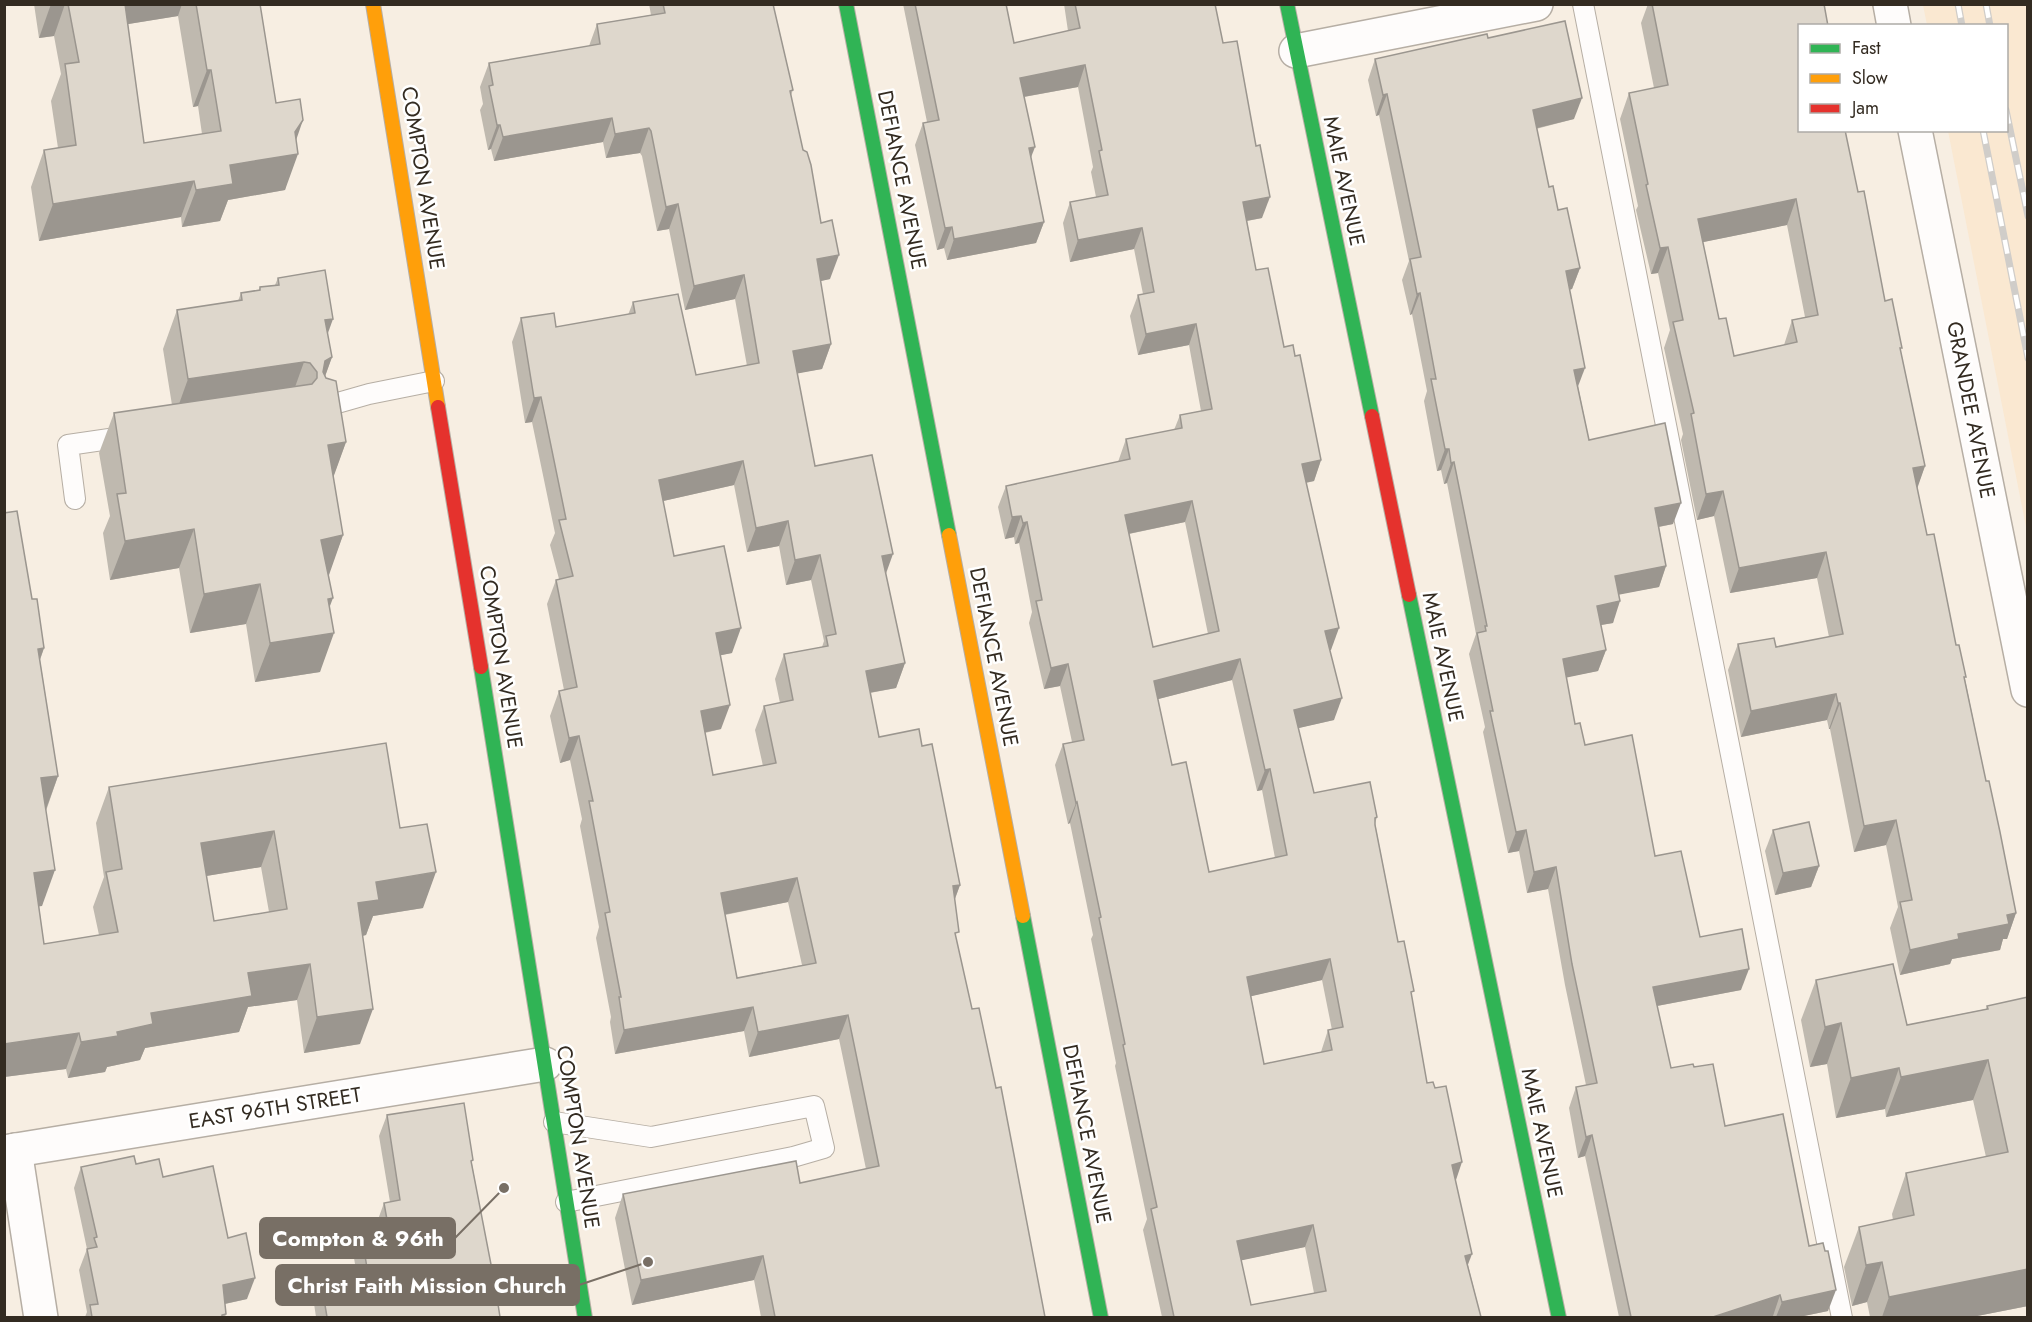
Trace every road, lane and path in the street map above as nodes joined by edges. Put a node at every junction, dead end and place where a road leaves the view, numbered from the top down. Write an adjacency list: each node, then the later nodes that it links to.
1 (373, 4): 10 (street, COMPTON AVENUE)
2 (846, 4): 21 (street, DEFIANCE AVENUE)
3 (1287, 4): 8 (street, MAIE AVENUE)
4 (1536, 4): 8 (street)
5 (1583, 4): 23 (lane)
6 (1890, 4): 7 (street)
7 (1894, 24)
8 (1296, 51): 22 (street, MAIE AVENUE)
9 (1915, 132): 14 (street, GRANDEE AVENUE)
10 (434, 381): 11 (lane); 15 (street, COMPTON AVENUE)
11 (320, 408)
12 (150, 434): 13 (lane)
13 (75, 500)
14 (2028, 690)
15 (545, 1064): 16 (street, COMPTON AVENUE); 17 (street, EAST 96TH STREET)
16 (554, 1122): 18 (street, COMPTON AVENUE); 18 (lane)
17 (10, 1151): 19 (street)
18 (566, 1202): 20 (street, COMPTON AVENUE)
19 (41, 1317)
20 (585, 1317)
21 (1101, 1317)
22 (1559, 1317)
23 (1842, 1317)

